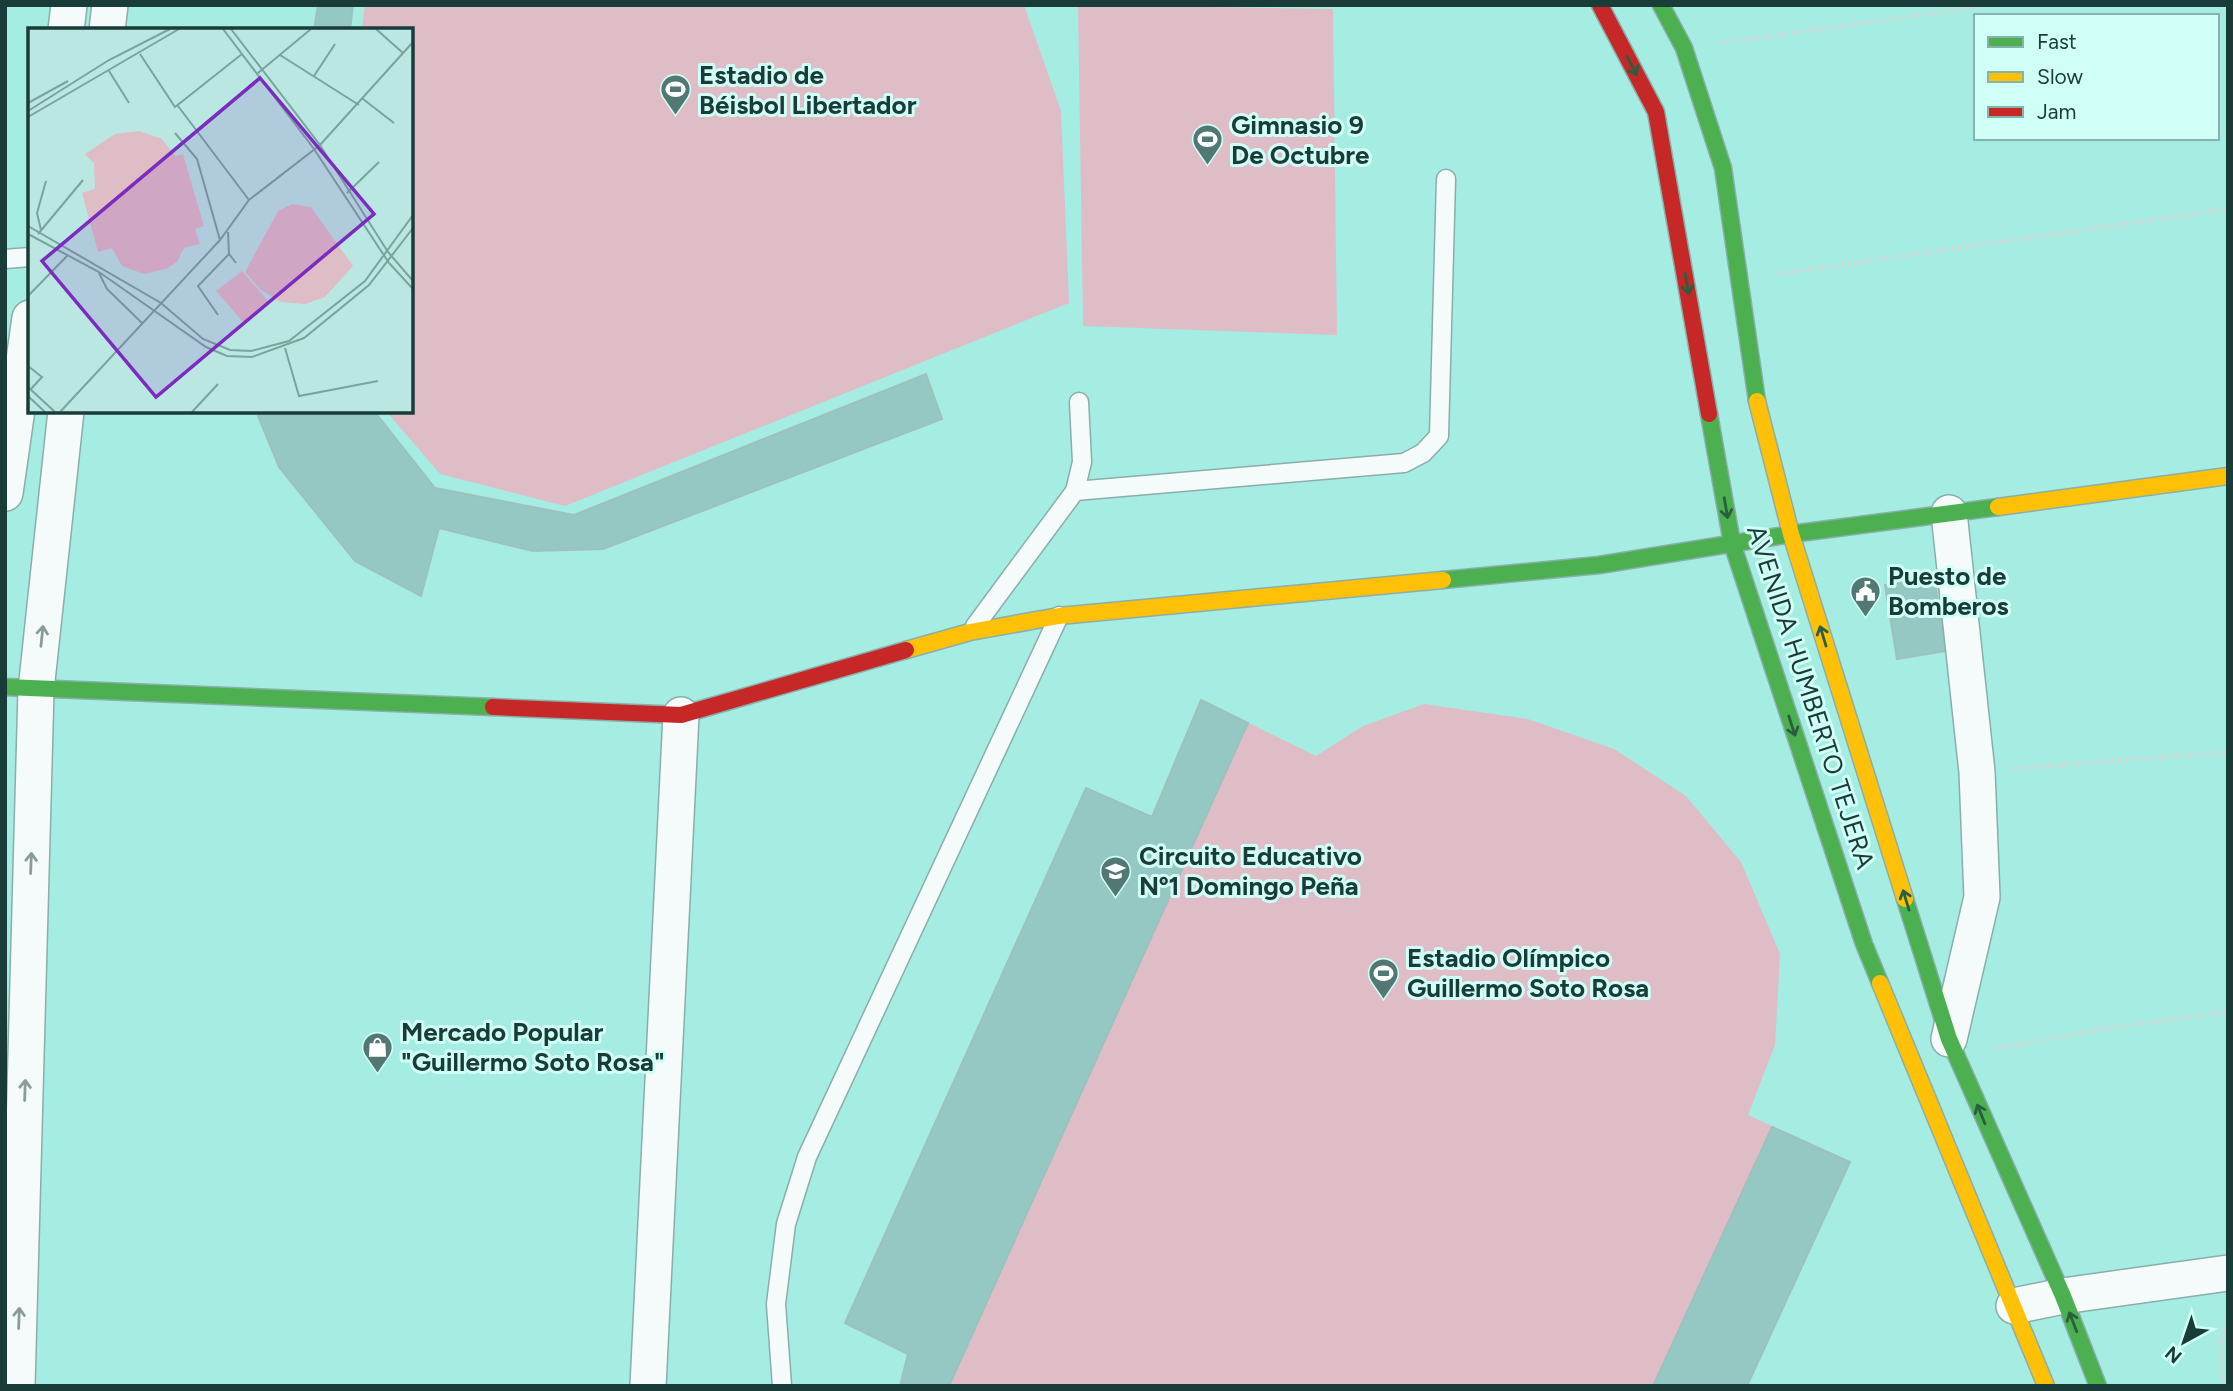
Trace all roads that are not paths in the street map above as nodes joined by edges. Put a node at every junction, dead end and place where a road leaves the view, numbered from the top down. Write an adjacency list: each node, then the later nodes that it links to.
1 (69, 5): 5 (street)
2 (110, 5): 6 (street)
3 (1600, 5): 18 (street, AVENIDA HUMBERTO TEJERA, one-way to 18)
4 (1661, 5): 17 (street, AVENIDA HUMBERTO TEJERA)
5 (66, 28)
6 (107, 28)
7 (1446, 179): 14 (lane)
8 (28, 257): 9 (lane)
9 (5, 260)
10 (28, 332): 15 (street)
11 (1079, 402): 14 (lane)
12 (66, 413): 21 (street, one-way to 12)
13 (2228, 475): 16 (street)
14 (1075, 491): 20 (lane)
15 (5, 493)
16 (1949, 513): 17 (street); 23 (street)
17 (1791, 534): 18 (street); 23 (street, AVENIDA HUMBERTO TEJERA, one-way to 17)
18 (1732, 543): 19 (street); 26 (street, AVENIDA HUMBERTO TEJERA, one-way to 26)
19 (1059, 616): 20 (street); 29 (lane)
20 (970, 632): 22 (street)
21 (21, 689): 22 (street); 27 (street, one-way to 21)
22 (681, 715): 28 (street)
23 (1953, 1047): 25 (street, AVENIDA HUMBERTO TEJERA, one-way to 23)
24 (2228, 1273): 25 (street)
25 (2063, 1296): 26 (street); 31 (street, AVENIDA HUMBERTO TEJERA, one-way to 25)
26 (2014, 1306): 30 (street, AVENIDA HUMBERTO TEJERA)
27 (17, 1386)
28 (648, 1386)
29 (782, 1386)
30 (2046, 1386)
31 (2098, 1386)

